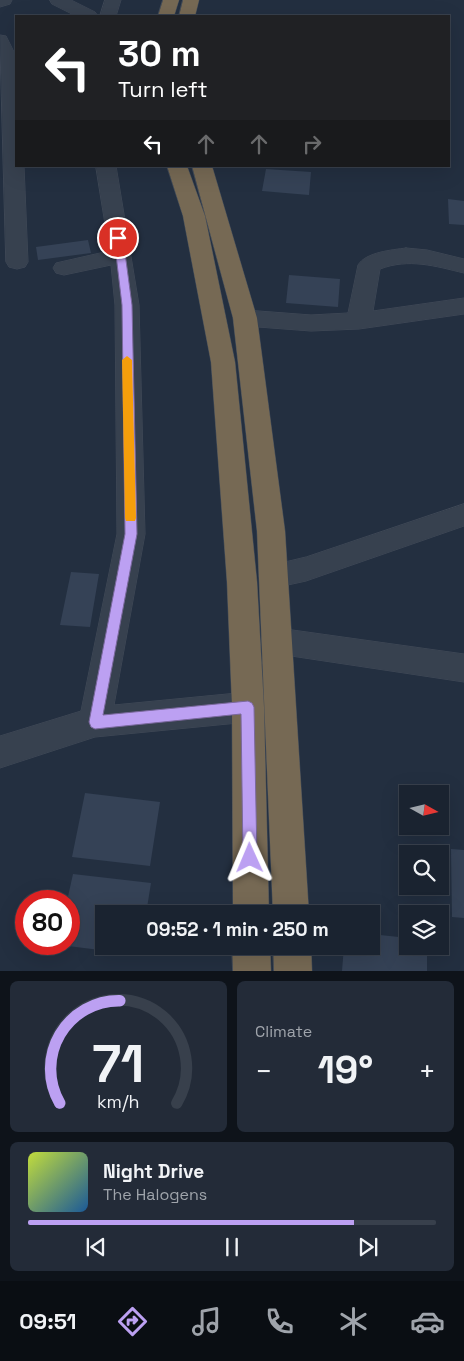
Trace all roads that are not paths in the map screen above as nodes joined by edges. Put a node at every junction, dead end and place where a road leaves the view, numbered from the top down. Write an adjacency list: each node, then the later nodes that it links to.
1 (4, 0): 6 (street)
2 (58, 0): 7 (street)
3 (113, 0): 8 (street)
4 (171, 0): 9 (highway)
5 (191, 0): 10 (highway)
6 (0, 2)
7 (86, 15)
8 (108, 15)
9 (166, 15)
10 (187, 15)
11 (0, 40): 16 (street)
12 (106, 167): 15 (street)
13 (177, 167): 26 (highway)
14 (202, 167): 20 (highway)
15 (122, 256): 18 (street); 27 (street)
16 (17, 262)
17 (464, 266): 21 (street)
18 (64, 268)
19 (464, 306): 21 (street)
20 (245, 318): 21 (street); 23 (highway)
21 (359, 321)
22 (464, 515): 23 (street)
23 (274, 576): 24 (highway)
24 (278, 641): 25 (street); 30 (highway)
25 (464, 668)
26 (248, 707): 27 (street); 29 (highway)
27 (95, 722): 28 (street)
28 (0, 752)
29 (251, 905)
30 (291, 905)
31 (251, 955): 33 (highway)
32 (293, 955): 34 (highway)
33 (252, 971)
34 (294, 971)

